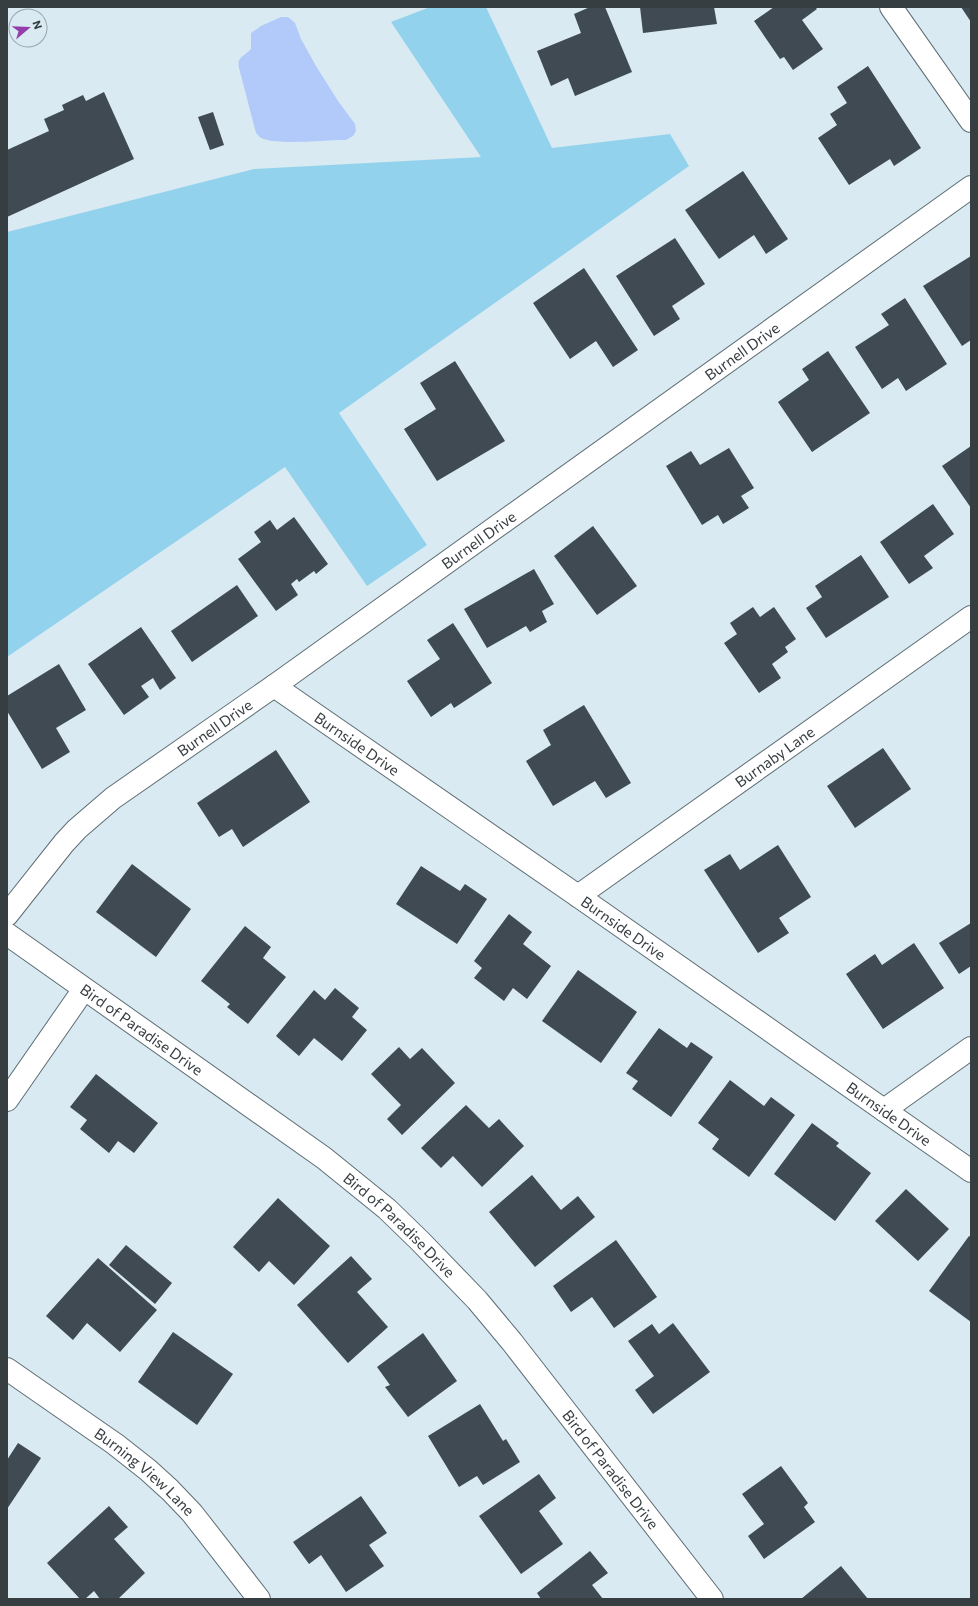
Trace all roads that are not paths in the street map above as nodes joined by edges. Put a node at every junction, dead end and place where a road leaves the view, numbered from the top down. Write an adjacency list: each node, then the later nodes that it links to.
1 (891, 7): 2 (street)
2 (971, 121)
3 (971, 187): 5 (street, Burnell Drive)
4 (971, 617): 6 (street, Burnaby Lane)
5 (274, 686): 6 (street, Burnside Drive); 7 (street, Burnell Drive)
6 (578, 896): 12 (street, Burnside Drive)
7 (7, 915)
8 (7, 934): 9 (street, Bird of Paradise Drive)
9 (84, 989): 11 (street); 16 (street, Bird of Paradise Drive)
10 (971, 1048): 12 (street)
11 (7, 1100)
12 (884, 1110): 13 (street, Burnside Drive)
13 (971, 1171)
14 (7, 1369): 15 (street, Burning View Lane)
15 (259, 1599)
16 (712, 1599)

